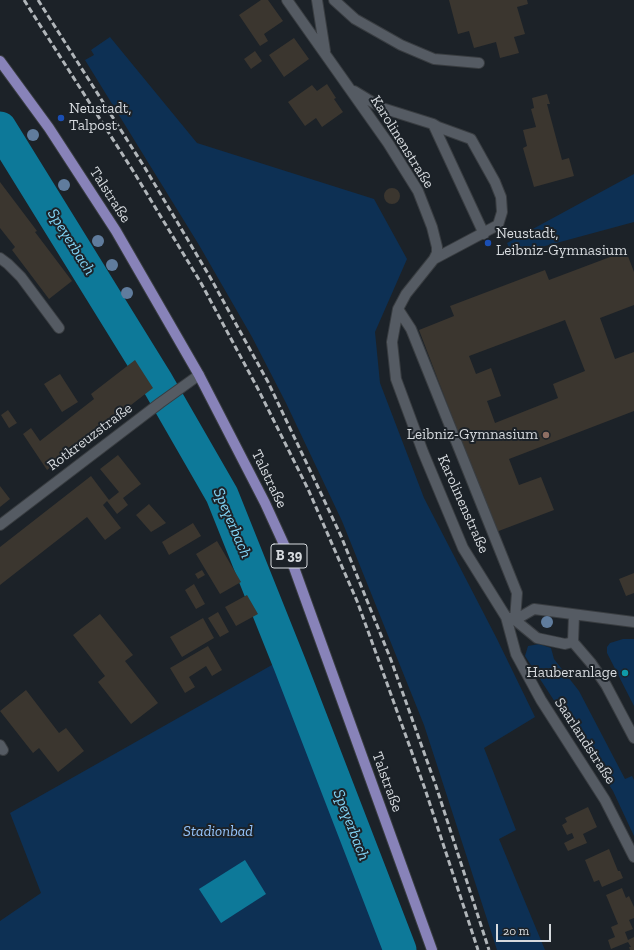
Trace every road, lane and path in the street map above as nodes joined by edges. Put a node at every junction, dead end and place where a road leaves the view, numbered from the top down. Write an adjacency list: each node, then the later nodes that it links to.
1 (287, 0): 4 (street, Karolinenstraße)
2 (317, 0): 4 (street)
3 (334, 0): 6 (street)
4 (326, 55): 7 (street, Karolinenstraße)
5 (0, 60): 14 (main road, Talstraße / B 39)
6 (479, 63)
7 (350, 88): 8 (street); 11 (street, Karolinenstraße)
8 (433, 124): 9 (street); 9 (street)
9 (484, 234): 11 (street)
10 (0, 258): 13 (street)
11 (434, 259): 12 (street, Karolinenstraße)
12 (398, 309): 17 (street); 17 (street, Karolinenstraße)
13 (59, 328)
14 (199, 375): 15 (street, Rotkreuzstraße); 22 (main road, Talstraße / B 39)
15 (0, 525)
16 (574, 615): 17 (street); 18 (street); 19 (street)
17 (511, 619): 19 (street); 21 (street, Saarlandstraße)
18 (634, 622)
19 (573, 642): 20 (street)
20 (634, 738)
21 (634, 857)
22 (432, 950)

